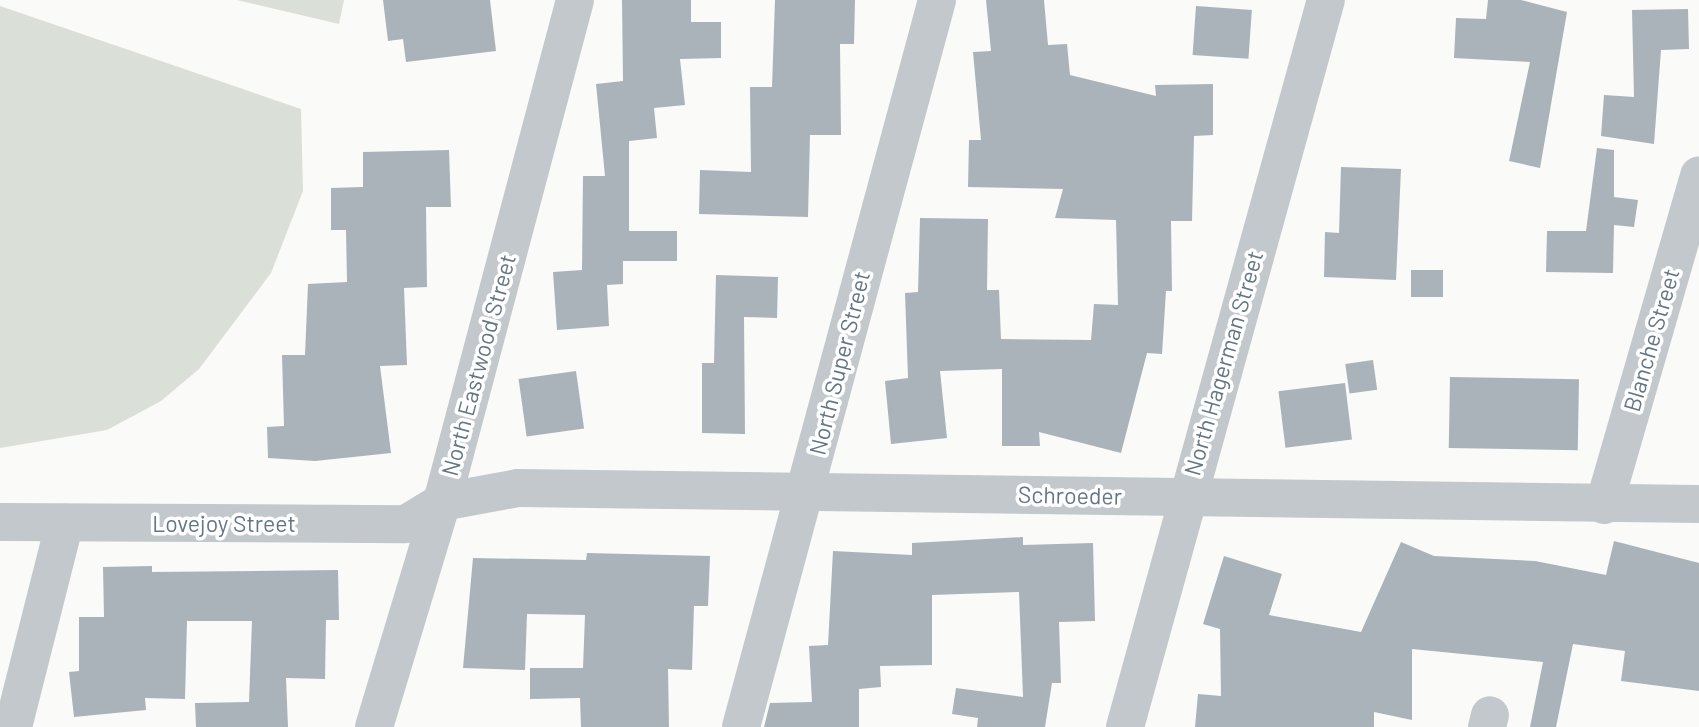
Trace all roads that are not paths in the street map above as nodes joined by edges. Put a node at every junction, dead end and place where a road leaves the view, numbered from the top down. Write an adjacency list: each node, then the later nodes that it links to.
1 (575, 0): 7 (street, North Eastwood Street)
2 (937, 0): 5 (street, North Super Street)
3 (1326, 0): 6 (street, North Hagerman Street)
4 (1699, 175): 9 (street, Blanche Street)
5 (809, 491): 6 (street, Schroeder); 7 (street, Schroeder); 14 (street, North Super Street)
6 (1185, 497): 9 (street, Schroeder); 15 (street, North Hagerman Street)
7 (442, 502): 11 (street, Lovejoy Street); 13 (street, North Eastwood Street)
8 (1699, 504): 9 (street, Schroeder)
9 (1604, 505)
10 (0, 522): 11 (street, Lovejoy Street)
11 (65, 522): 12 (street)
12 (13, 727)
13 (374, 727)
14 (741, 727)
15 (1125, 727)

